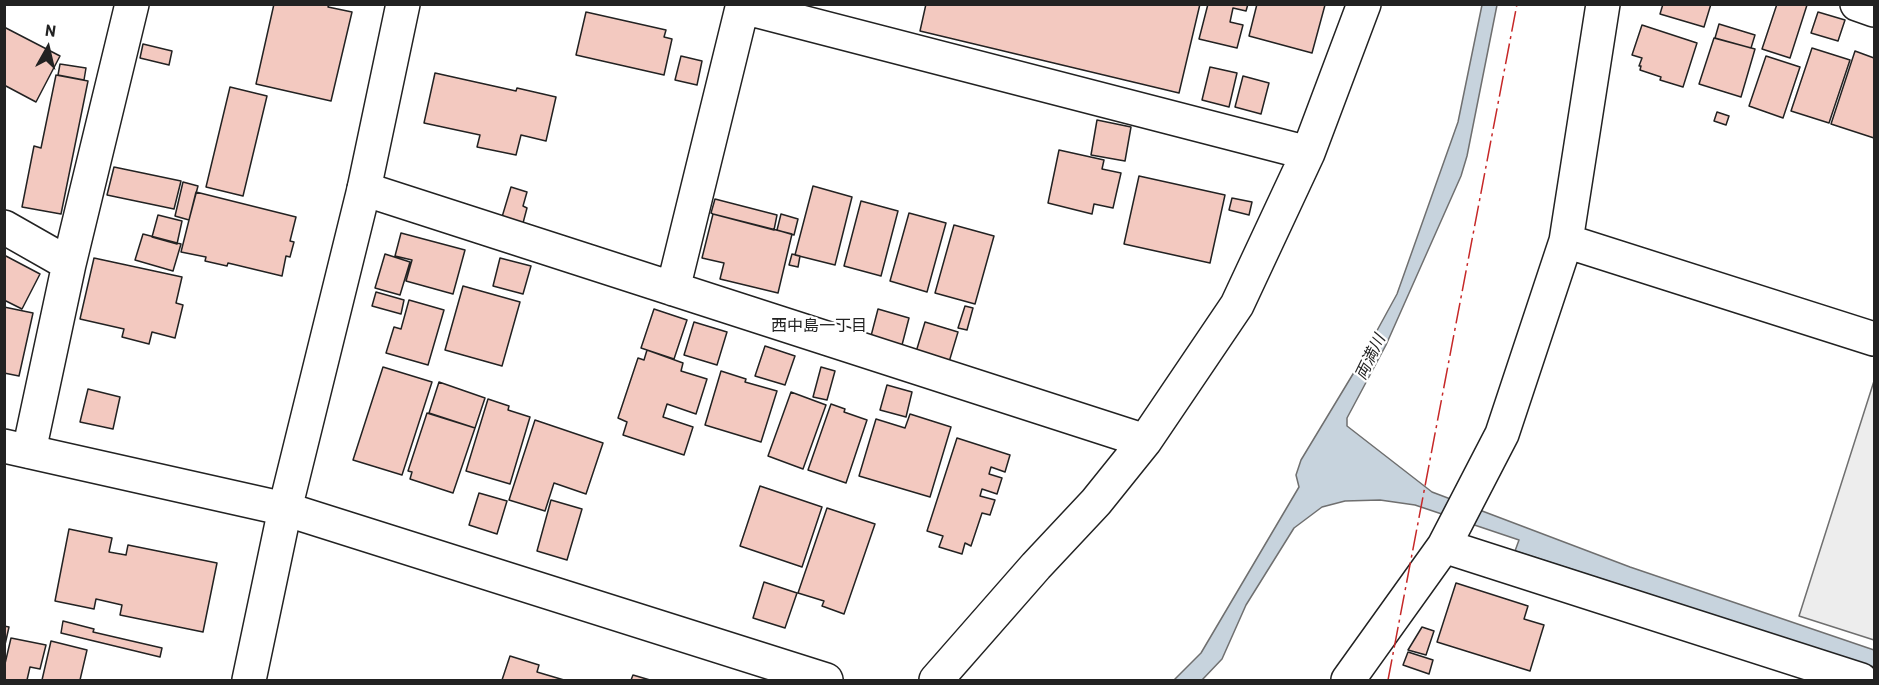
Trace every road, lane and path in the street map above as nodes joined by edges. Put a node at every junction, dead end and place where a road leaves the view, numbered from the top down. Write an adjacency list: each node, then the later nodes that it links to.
1 (132, 4): 12 (street)
2 (403, 4): 9 (street)
3 (1364, 4): 8 (street)
4 (1603, 4): 11 (street)
5 (1857, 4): 7 (street)
6 (743, 6): 8 (street); 13 (street)
7 (1875, 10)
8 (1308, 153): 15 (street)
9 (364, 189): 13 (street); 17 (street)
10 (4, 227): 12 (street)
11 (1566, 241): 14 (street); 18 (street)
12 (69, 264): 16 (street)
13 (673, 289): 15 (street)
14 (1875, 339)
15 (1145, 441): 21 (street)
16 (17, 448): 17 (street)
17 (285, 509): 19 (street); 20 (street)
18 (1444, 546): 22 (street); 23 (street)
19 (249, 681)
20 (826, 681)
21 (936, 681)
22 (1348, 681)
23 (1861, 681)

